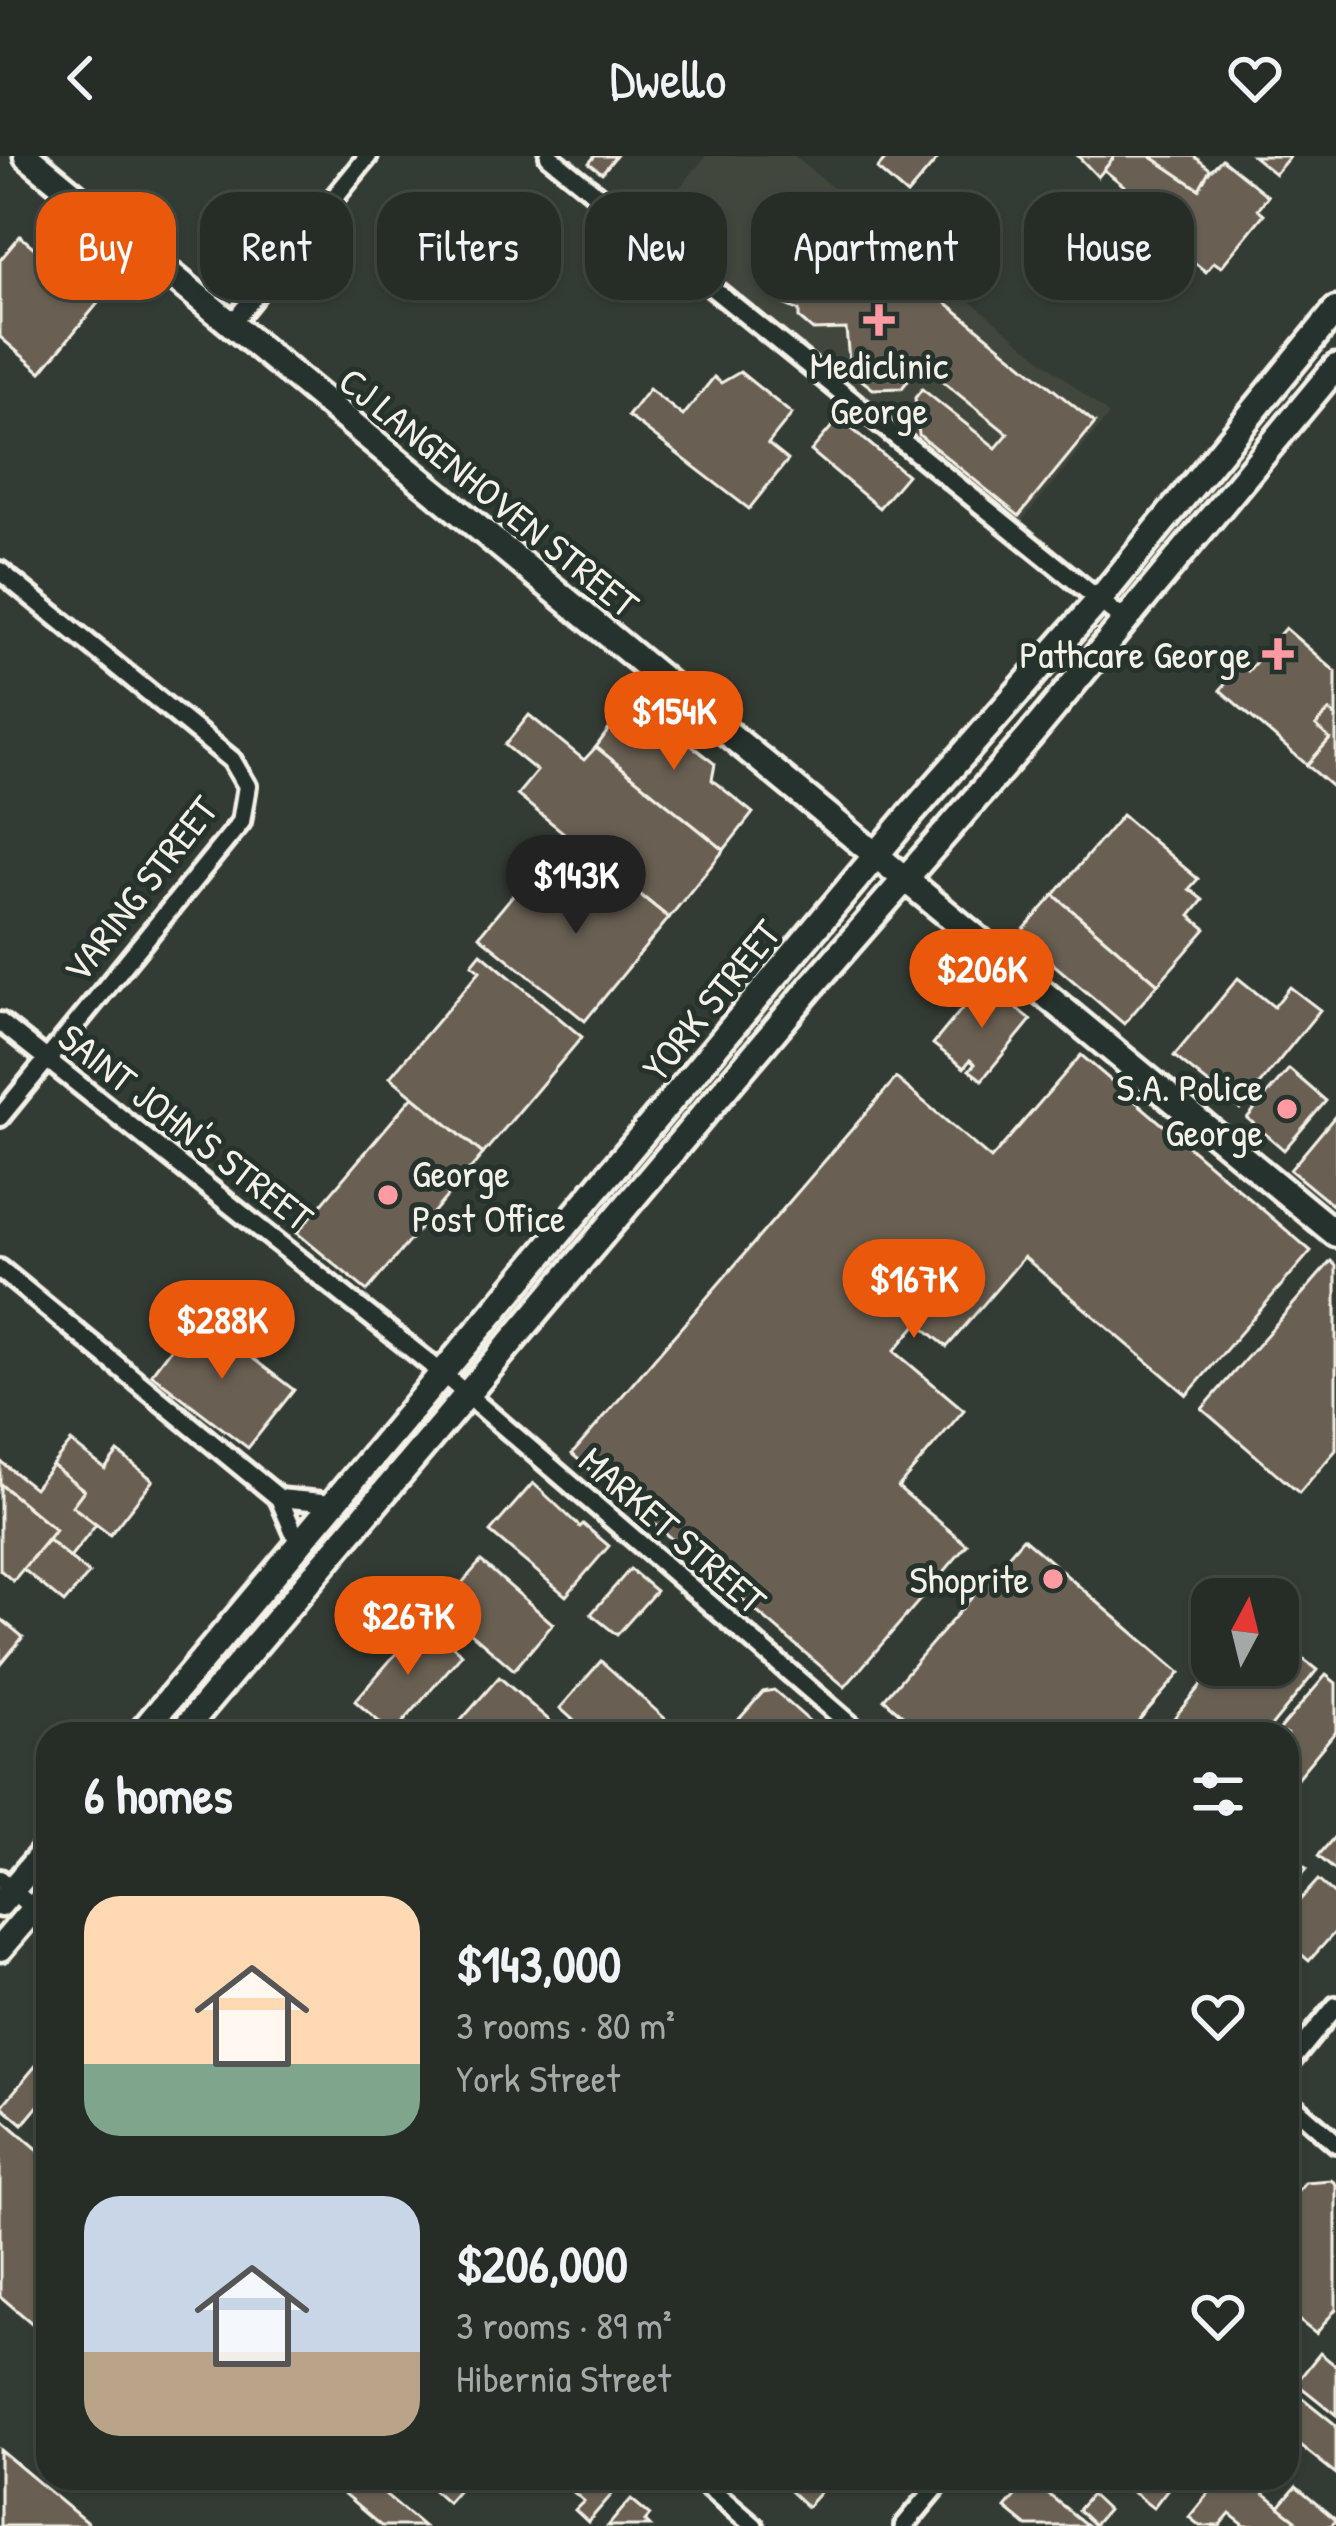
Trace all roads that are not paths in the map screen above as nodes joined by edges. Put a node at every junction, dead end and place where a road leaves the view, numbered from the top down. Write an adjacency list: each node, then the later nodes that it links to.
1 (27, 156): 5 (main road, CJ LANGENHOVEN STREET)
2 (368, 156): 5 (street)
3 (548, 156): 9 (street)
4 (1336, 310): 6 (main road, YORK STREET)
5 (230, 326): 11 (main road, CJ LANGENHOVEN STREET)
6 (1306, 349): 7 (street); 9 (main road, YORK STREET)
7 (1335, 369): 10 (main road, YORK STREET)
8 (0, 571): 14 (street, VARING STREET)
9 (1100, 599): 10 (street); 11 (main road, YORK STREET)
10 (1125, 621): 12 (main road, YORK STREET)
11 (876, 856): 12 (main road, CJ LANGENHOVEN STREET); 18 (main road, YORK STREET)
12 (907, 881): 16 (main road, CJ LANGENHOVEN STREET); 19 (main road, YORK STREET)
13 (0, 1022): 14 (street, SAINT JOHN'S STREET)
14 (47, 1060): 15 (street, VARING STREET); 18 (street, SAINT JOHN'S STREET)
15 (0, 1117)
16 (1336, 1234)
17 (0, 1269): 20 (street)
18 (443, 1375): 19 (street, MARKET STREET); 21 (main road, YORK STREET)
19 (467, 1396): 24 (main road, YORK STREET); 25 (street, MARKET STREET)
20 (279, 1498): 21 (street); 22 (street)
21 (332, 1503): 22 (main road, YORK STREET)
22 (298, 1542): 23 (main road, YORK STREET)
23 (150, 1722)
24 (190, 1722)
25 (846, 1722)
26 (36, 1859): 27 (main road)
27 (4, 1891): 28 (street)
28 (36, 1905)
29 (36, 1915): 30 (main road)
30 (0, 1948)
31 (1336, 2006): 32 (street)
32 (1299, 2051)
33 (1299, 2111): 34 (street)
34 (1336, 2143)
35 (712, 2490): 37 (street)
36 (934, 2490): 38 (street)
37 (754, 2526)
38 (904, 2526)

